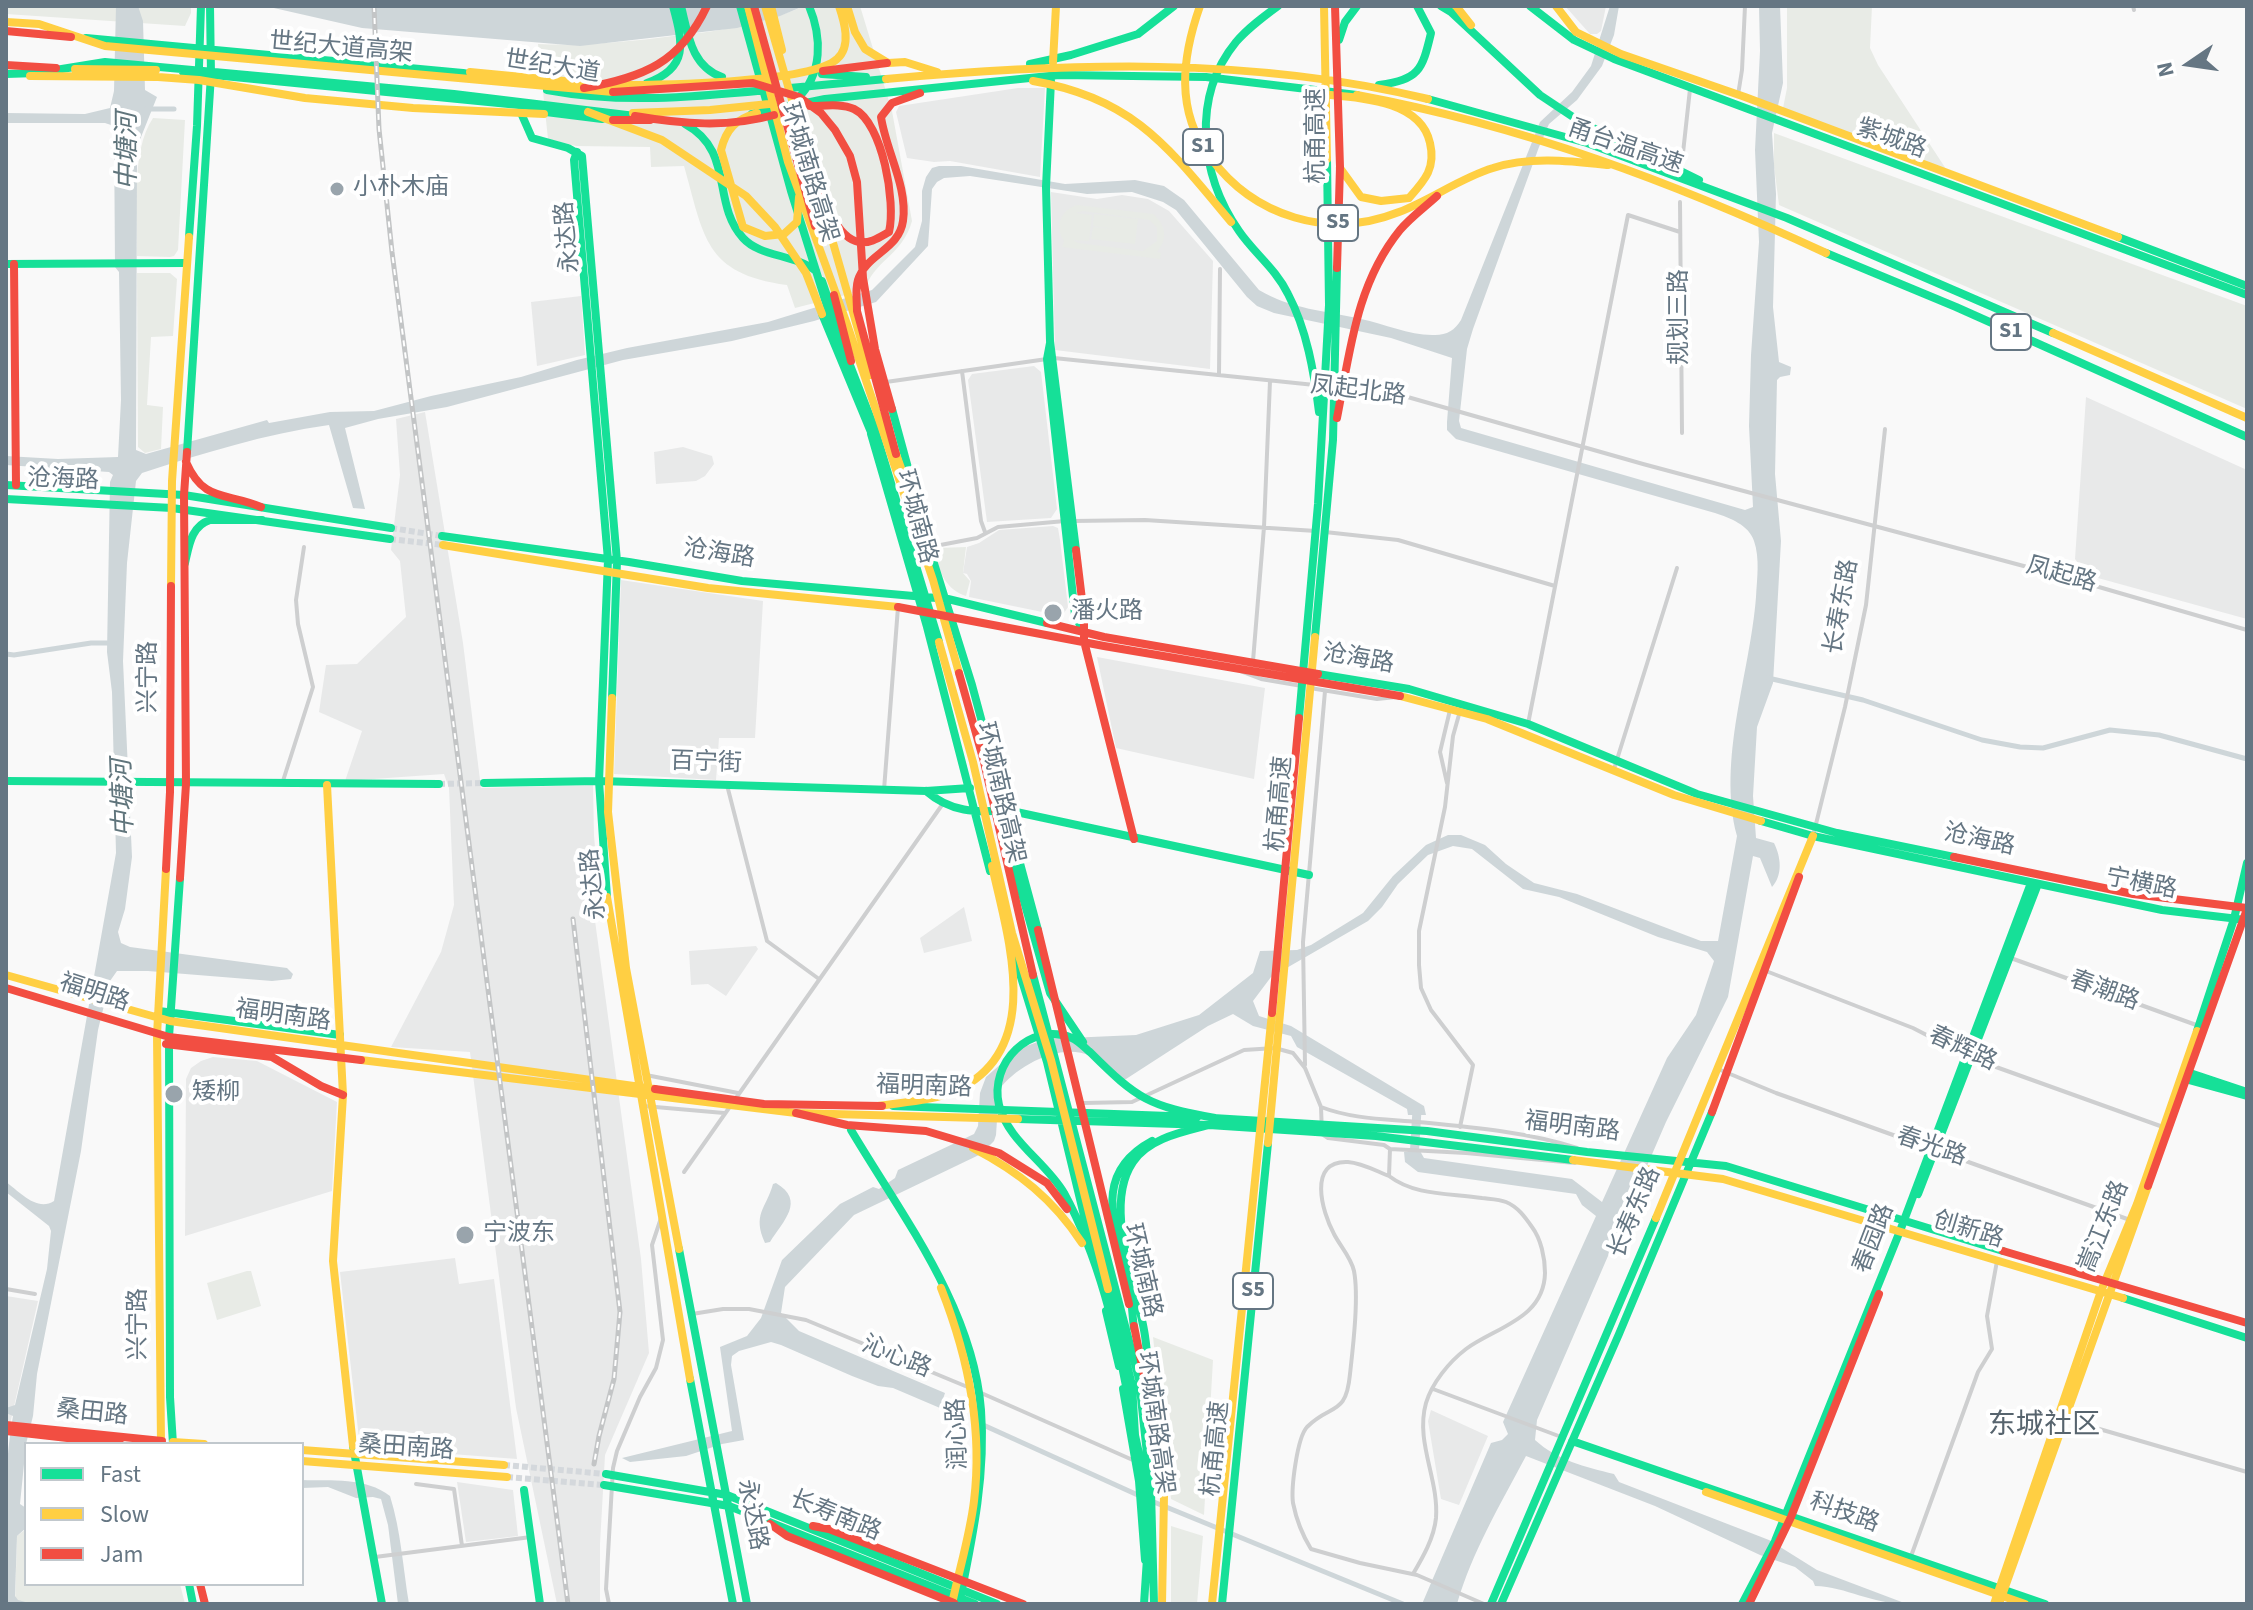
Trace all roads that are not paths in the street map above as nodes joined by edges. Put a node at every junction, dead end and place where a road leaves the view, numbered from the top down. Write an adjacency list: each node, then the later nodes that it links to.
1 (201, 6): 30 (main road, 兴宁路)
2 (210, 6): 31 (main road, 兴宁路)
3 (673, 6): 45 (main road)
4 (681, 6): 40 (main road)
5 (707, 6): 49 (main road)
6 (740, 6): 89 (main road, 环城南路高架)
7 (751, 6): 50 (main road); 64 (main road, 环城南路); 110 (main road, 环城南路高架)
8 (768, 6): 53 (main road, 环城南路)
9 (809, 6): 54 (main road)
10 (839, 6): 36 (main road)
11 (847, 6): 32 (main road)
12 (1056, 6): 75 (main road)
13 (1174, 6): 34 (main road)
14 (1200, 6): 62 (main road, S1)
15 (1278, 6): 66 (main road)
16 (1324, 6): 83 (main road, 杭甬高速 / S5)
17 (1335, 6): 29 (main road, 杭甬高速 / S5)
18 (1357, 6): 29 (main road)
19 (1417, 6): 47 (main road)
20 (1441, 6): 27 (main road)
21 (1456, 6): 27 (main road, S1)
22 (1530, 6): 48 (main road, 紫城路)
23 (1556, 6): 51 (main road, 紫城路)
24 (1745, 6): 51 (street)
25 (6, 22): 28 (main road)
26 (6, 31): 28 (main road)
27 (1482, 40): 63 (main road, S1)
28 (104, 43): 30 (main road, 世纪大道); 49 (main road, 世纪大道高架)
29 (1337, 46): 60 (main road, 杭甬高速 / S5)
30 (200, 49): 31 (main road, 世纪大道); 39 (main road, 兴宁路)
31 (212, 50): 35 (main road, 世纪大道); 41 (main road, 兴宁路)
32 (888, 63): 36 (main road); 37 (main road)
33 (6, 65): 39 (main road, 世纪大道)
34 (1008, 68): 37 (main road, 甬台温高速); 47 (main road, 甬台温高速)
35 (463, 73): 42 (main road, 世纪大道); 45 (main road)
36 (808, 73): 40 (main road); 42 (main road)
37 (943, 73): 42 (main road, 甬台温高速)
38 (6, 75): 39 (main road); 54 (main road, 世纪大道高架)
39 (199, 77): 41 (main road, 世纪大道); 68 (main road, 兴宁路)
40 (748, 78): 45 (main road)
41 (211, 79): 56 (main road, 世纪大道); 56 (main road); 88 (main road, 兴宁路)
42 (886, 79)
43 (1011, 80): 44 (main road, 甬台温高速); 46 (main road, 甬台温高速); 66 (main road)
44 (1242, 81): 58 (main road, 甬台温高速); 60 (main road)
45 (632, 86)
46 (945, 86): 52 (main road); 73 (main road)
47 (1373, 86): 58 (main road, 甬台温高速)
48 (1690, 87): 59 (street); 72 (main road, 紫城路)
49 (572, 90): 110 (main road)
50 (773, 94): 57 (main road); 64 (main road)
51 (1741, 96): 71 (main road, 紫城路)
52 (825, 99): 53 (main road); 57 (main road, 世纪大道)
53 (791, 101): 55 (main road); 55 (main road); 57 (main road); 73 (main road, 环城南路)
54 (570, 106): 89 (main road)
55 (844, 106): 57 (main road)
56 (520, 109): 57 (main road, 世纪大道); 74 (main road); 106 (main road, 永达路)
57 (751, 110)
58 (1529, 131): 61 (main road, 甬台温高速); 63 (main road, 甬台温高速)
59 (1682, 162)
60 (1340, 167): 85 (main road, 杭甬高速 / S5)
61 (1625, 167): 62 (main road, S1); 84 (main road, 甬台温高速 / S1)
62 (1442, 192): 85 (main road)
63 (1726, 195): 80 (main road, 甬台温高速 / S1)
64 (808, 202): 74 (main road, 环城南路)
65 (1680, 202): 67 (street, 规划三路)
66 (1238, 230): 83 (main road)
67 (1680, 232): 82 (street, 规划三路); 86 (street)
68 (187, 263): 69 (main road); 91 (main road, 兴宁路)
69 (10, 264): 90 (main road)
70 (1220, 269): 77 (street)
71 (2247, 286)
72 (2247, 295)
73 (854, 313): 79 (main road); 87 (main road, 环城南路)
74 (837, 319): 89 (main road, 环城南路)
75 (1051, 359): 76 (street, 凤起北路); 77 (street, 凤起北路); 98 (main road)
76 (962, 371): 79 (street, 凤起北路); 102 (street)
77 (1219, 375): 78 (street, 凤起北路)
78 (1270, 381): 86 (street, 凤起北路); 100 (street)
79 (875, 383): 87 (main road)
80 (2247, 418)
81 (1885, 429): 99 (street, 长寿东路)
82 (1682, 433)
83 (1322, 437): 168 (main road, 杭甬高速 / S5)
84 (2247, 437)
85 (1333, 440): 168 (main road, 杭甬高速 / S5)
86 (1583, 445): 99 (street, 凤起北路); 111 (street)
87 (896, 454): 105 (main road, 环城南路)
88 (186, 462): 92 (main road, 兴宁路); 94 (main road, 沧海路)
89 (882, 462): 112 (main road, 环城南路); 126 (main road, 环城南路高架)
90 (11, 485): 91 (main road, 沧海路)
91 (172, 494): 92 (main road, 沧海路); 95 (main road, 兴宁路)
92 (184, 495): 94 (main road, 沧海路); 96 (main road, 兴宁路)
93 (6, 499): 95 (main road, 沧海路)
94 (261, 507): 101 (main road, 沧海路)
95 (172, 508): 96 (main road, 沧海路); 132 (main road, 兴宁路)
96 (184, 509): 97 (main road, 沧海路); 107 (main road, 兴宁路)
97 (262, 520): 103 (main road, 沧海路); 107 (main road, 沧海路)
98 (1069, 521): 100 (street); 102 (street); 118 (main road)
99 (1875, 524): 117 (street, 凤起路); 146 (street, 长寿东路)
100 (1264, 527): 111 (street); 119 (street)
101 (391, 528)
102 (985, 532): 105 (street)
103 (390, 539)
104 (304, 547): 134 (street)
105 (929, 548): 113 (main road, 环城南路)
106 (613, 560): 109 (main road, 永达路); 109 (main road, 沧海路); 112 (main road, 沧海路)
107 (185, 563): 133 (main road, 兴宁路)
108 (1677, 568): 125 (street)
109 (612, 573): 114 (main road, 沧海路); 130 (main road, 永达路)
110 (933, 580): 127 (main road, 环城南路高架)
111 (1555, 586): 124 (street)
112 (916, 595): 113 (main road, 沧海路); 115 (main road, 环城南路)
113 (948, 599): 116 (main road, 环城南路); 118 (main road, 沧海路)
114 (898, 607): 115 (main road, 沧海路); 140 (street)
115 (922, 612): 116 (main road, 沧海路); 138 (main road, 环城南路)
116 (953, 616): 118 (main road, 沧海路); 144 (main road, 环城南路)
117 (2247, 630)
118 (1084, 637): 119 (main road, 沧海路); 120 (main road, 沧海路); 147 (main road)
119 (1253, 661): 123 (main road, 沧海路)
120 (1227, 666): 121 (street); 122 (main road, 沧海路)
121 (1325, 691): 122 (street); 149 (street)
122 (1403, 696): 123 (main road, 沧海路)
123 (1456, 706): 124 (main road, 沧海路); 128 (main road, 沧海路); 139 (street); 139 (street)
124 (1528, 724): 125 (main road, 沧海路)
125 (1618, 761): 128 (street); 143 (main road, 沧海路)
126 (973, 762): 179 (main road); 220 (main road, 环城南路高架)
127 (984, 762): 167 (main road); 226 (main road, 环城南路高架)
128 (1618, 773): 143 (main road)
129 (6, 781): 132 (main road)
130 (604, 781): 131 (main road, 百宁街); 137 (main road, 百宁街); 172 (main road, 永达路)
131 (484, 783)
132 (170, 784): 133 (main road); 161 (main road, 兴宁路)
133 (186, 784): 134 (main road); 162 (main road, 兴宁路)
134 (282, 784): 136 (main road)
135 (439, 784): 136 (main road)
136 (327, 785): 164 (main road)
137 (727, 785): 140 (main road, 百宁街); 159 (street)
138 (970, 788): 141 (main road, 百宁街); 145 (main road, 环城南路)
139 (1449, 788): 185 (street)
140 (884, 790): 141 (main road, 百宁街)
141 (926, 791): 142 (main road)
142 (942, 805): 145 (main road); 159 (street)
143 (1728, 807): 146 (main road, 沧海路)
144 (1007, 810): 145 (main road); 147 (main road); 177 (main road, 环城南路)
145 (976, 813): 205 (main road, 环城南路)
146 (1814, 831): 150 (main road, 沧海路); 151 (main road, 沧海路); 156 (main road, 长寿东路); 157 (main road, 长寿东路)
147 (1134, 839): 149 (main road)
148 (2247, 863): 151 (main road, 嵩江东路)
149 (1309, 875): 170 (street)
150 (2034, 883): 153 (main road, 宁横路); 155 (main road, 春园路)
151 (2236, 907): 152 (main road, 沧海路); 153 (main road, 嵩江东路)
152 (2247, 909): 154 (main road, 嵩江东路)
153 (2234, 919): 154 (main road, 宁横路); 163 (main road, 嵩江东路)
154 (2246, 920): 163 (main road, 嵩江东路)
155 (2007, 956): 163 (street, 春潮路); 169 (main road, 春园路)
156 (1757, 966): 157 (street, 春辉路); 171 (main road, 长寿东路)
157 (1767, 971): 169 (street, 春辉路); 171 (main road, 长寿东路)
158 (6, 975): 161 (main road, 福明路)
159 (819, 979): 174 (street)
160 (6, 988): 165 (main road, 福明路)
161 (158, 1014): 162 (main road, 福明路); 165 (main road, 兴宁路)
162 (171, 1017): 164 (main road); 166 (main road, 兴宁路); 179 (main road, 福明南路)
163 (2202, 1027): 173 (main road, 嵩江东路)
164 (340, 1035): 176 (main road)
165 (158, 1039): 166 (main road, 福明路); 224 (main road, 兴宁路)
166 (169, 1041): 176 (main road); 182 (main road, 福明南路); 225 (main road, 兴宁路)
167 (1091, 1053): 183 (main road); 202 (main road)
168 (1272, 1057): 248 (main road, 杭甬高速 / S5)
169 (1968, 1057): 186 (street, 春辉路); 192 (main road, 春园路)
170 (1305, 1068): 177 (street); 180 (street)
171 (1721, 1070): 192 (street, 春光路); 194 (main road, 长寿东路); 195 (main road, 长寿东路)
172 (642, 1074): 174 (street); 178 (main road, 永达路)
173 (2185, 1075): 175 (main road); 186 (main road, 嵩江东路)
174 (738, 1093): 181 (street)
175 (2247, 1094)
176 (343, 1095): 228 (main road)
177 (1082, 1103): 212 (main road, 环城南路)
178 (648, 1106): 181 (street); 200 (main road, 永达路); 210 (main road, 永达路)
179 (878, 1106): 183 (main road, 福明南路)
180 (1321, 1107): 184 (street); 191 (street)
181 (724, 1113): 196 (street)
182 (796, 1113): 183 (main road, 福明南路); 188 (main road)
183 (1212, 1121): 184 (main road, 福明南路); 189 (main road); 190 (main road, 福明南路)
184 (1426, 1127): 185 (street); 193 (main road, 福明南路)
185 (1460, 1127): 193 (street)
186 (2166, 1128): 201 (main road, 嵩江东路)
187 (851, 1130): 215 (main road, 润心路)
188 (950, 1136): 202 (main road); 205 (main road)
189 (1157, 1139): 212 (main road); 226 (main road)
190 (1425, 1146): 191 (street); 197 (main road, 福明南路)
191 (1390, 1149): 199 (street)
192 (1933, 1149): 201 (street, 春光路); 203 (main road, 春园路)
193 (1587, 1152): 194 (main road, 福明南路)
194 (1680, 1159): 195 (main road, 创新路); 197 (main road, 长寿东路)
195 (1692, 1161): 198 (main road, 长寿东路); 203 (main road, 创新路)
196 (684, 1172)
197 (1674, 1173): 198 (main road, 创新路); 221 (main road, 长寿东路)
198 (1686, 1174): 203 (main road, 创新路); 221 (main road, 长寿东路)
199 (1389, 1176): 214 (street); 254 (street)
200 (663, 1213): 233 (street); 240 (main road, 永达路)
201 (2134, 1221): 206 (main road, 嵩江东路)
202 (1077, 1222): 220 (main road)
203 (1903, 1227): 204 (main road, 创新路); 206 (main road, 创新路); 244 (main road, 春园路)
204 (1997, 1261): 208 (main road, 创新路); 252 (street)
205 (1096, 1265): 230 (main road, 环城南路)
206 (2109, 1281): 208 (main road, 嵩江东路); 211 (main road, 创新路)
207 (6, 1289): 209 (street)
208 (2106, 1292): 213 (main road, 创新路); 216 (main road, 嵩江东路); 256 (main road, 嵩江东路)
209 (35, 1294)
210 (692, 1314): 215 (street, 沁心路); 241 (main road, 永达路)
211 (2247, 1323)
212 (1134, 1328): 268 (main road, 环城南路)
213 (2247, 1338)
214 (1433, 1389): 221 (street); 254 (street)
215 (975, 1390): 230 (street, 沁心路); 255 (main road, 润心路); 262 (main road, 润心路)
216 (2065, 1419): 234 (street); 256 (main road, 嵩江东路)
217 (6, 1425): 219 (main road, 桑田路)
218 (6, 1431): 219 (main road, 桑田路)
219 (50, 1432): 222 (main road, 桑田路); 223 (main road, 桑田路)
220 (1135, 1435): 266 (main road, 环城南路高架)
221 (1568, 1440): 235 (main road, 长寿东路); 244 (main road, 科技路)
222 (108, 1442)
223 (151, 1442)
224 (161, 1442)
225 (173, 1442)
226 (1149, 1442): 267 (main road, 环城南路高架)
227 (304, 1450): 228 (main road, 桑田南路)
228 (354, 1453): 231 (main road); 232 (main road, 桑田南路)
229 (304, 1461): 231 (main road, 桑田南路)
230 (1135, 1461): 266 (main road, 环城南路)
231 (355, 1465): 236 (main road, 桑田南路); 250 (main road)
232 (504, 1465)
233 (610, 1471): 240 (main road, 长寿南路); 259 (street)
234 (2247, 1472)
235 (1553, 1473): 272 (main road, 长寿东路); 273 (main road, 长寿东路)
236 (507, 1477)
237 (416, 1484): 249 (street)
238 (604, 1485): 242 (main road, 长寿南路)
239 (524, 1490): 247 (main road)
240 (711, 1492): 241 (main road, 长寿南路); 242 (main road, 永达路)
241 (727, 1495): 243 (main road, 永达路); 246 (main road, 长寿南路)
242 (713, 1503): 243 (main road, 长寿南路); 260 (main road, 永达路)
243 (729, 1506): 245 (main road, 长寿南路); 261 (main road, 永达路)
244 (1787, 1518): 252 (main road, 科技路); 253 (main road, 春园路); 256 (main road, 科技路)
245 (768, 1521): 251 (main road, 长寿南路); 262 (main road)
246 (801, 1525): 251 (main road, 长寿南路); 255 (main road)
247 (531, 1537): 249 (street); 258 (main road)
248 (1223, 1540): 269 (main road, 杭甬高速 / S5); 270 (main road, 杭甬高速 / S5)
249 (462, 1546): 250 (street)
250 (375, 1557): 257 (main road)
251 (875, 1559): 263 (main road, 长寿南路); 264 (main road, 长寿南路)
252 (1910, 1559): 256 (main road, 科技路)
253 (1768, 1561): 274 (main road, 春园路); 275 (main road, 春园路)
254 (1413, 1574): 271 (street)
255 (964, 1581): 262 (main road, 润心路); 265 (main road)
256 (1999, 1596): 276 (main road, 科技路); 277 (main road, 科技路)
257 (382, 1604)
258 (540, 1604)
259 (609, 1604)
260 (733, 1604)
261 (747, 1604)
262 (956, 1604)
263 (975, 1604)
264 (997, 1604)
265 (1023, 1604)
266 (1145, 1604)
267 (1154, 1604)
268 (1162, 1604)
269 (1212, 1604)
270 (1222, 1604)
271 (1484, 1604)
272 (1491, 1604)
273 (1501, 1604)
274 (1742, 1604)
275 (1749, 1604)
276 (2025, 1604)
277 (2045, 1604)

